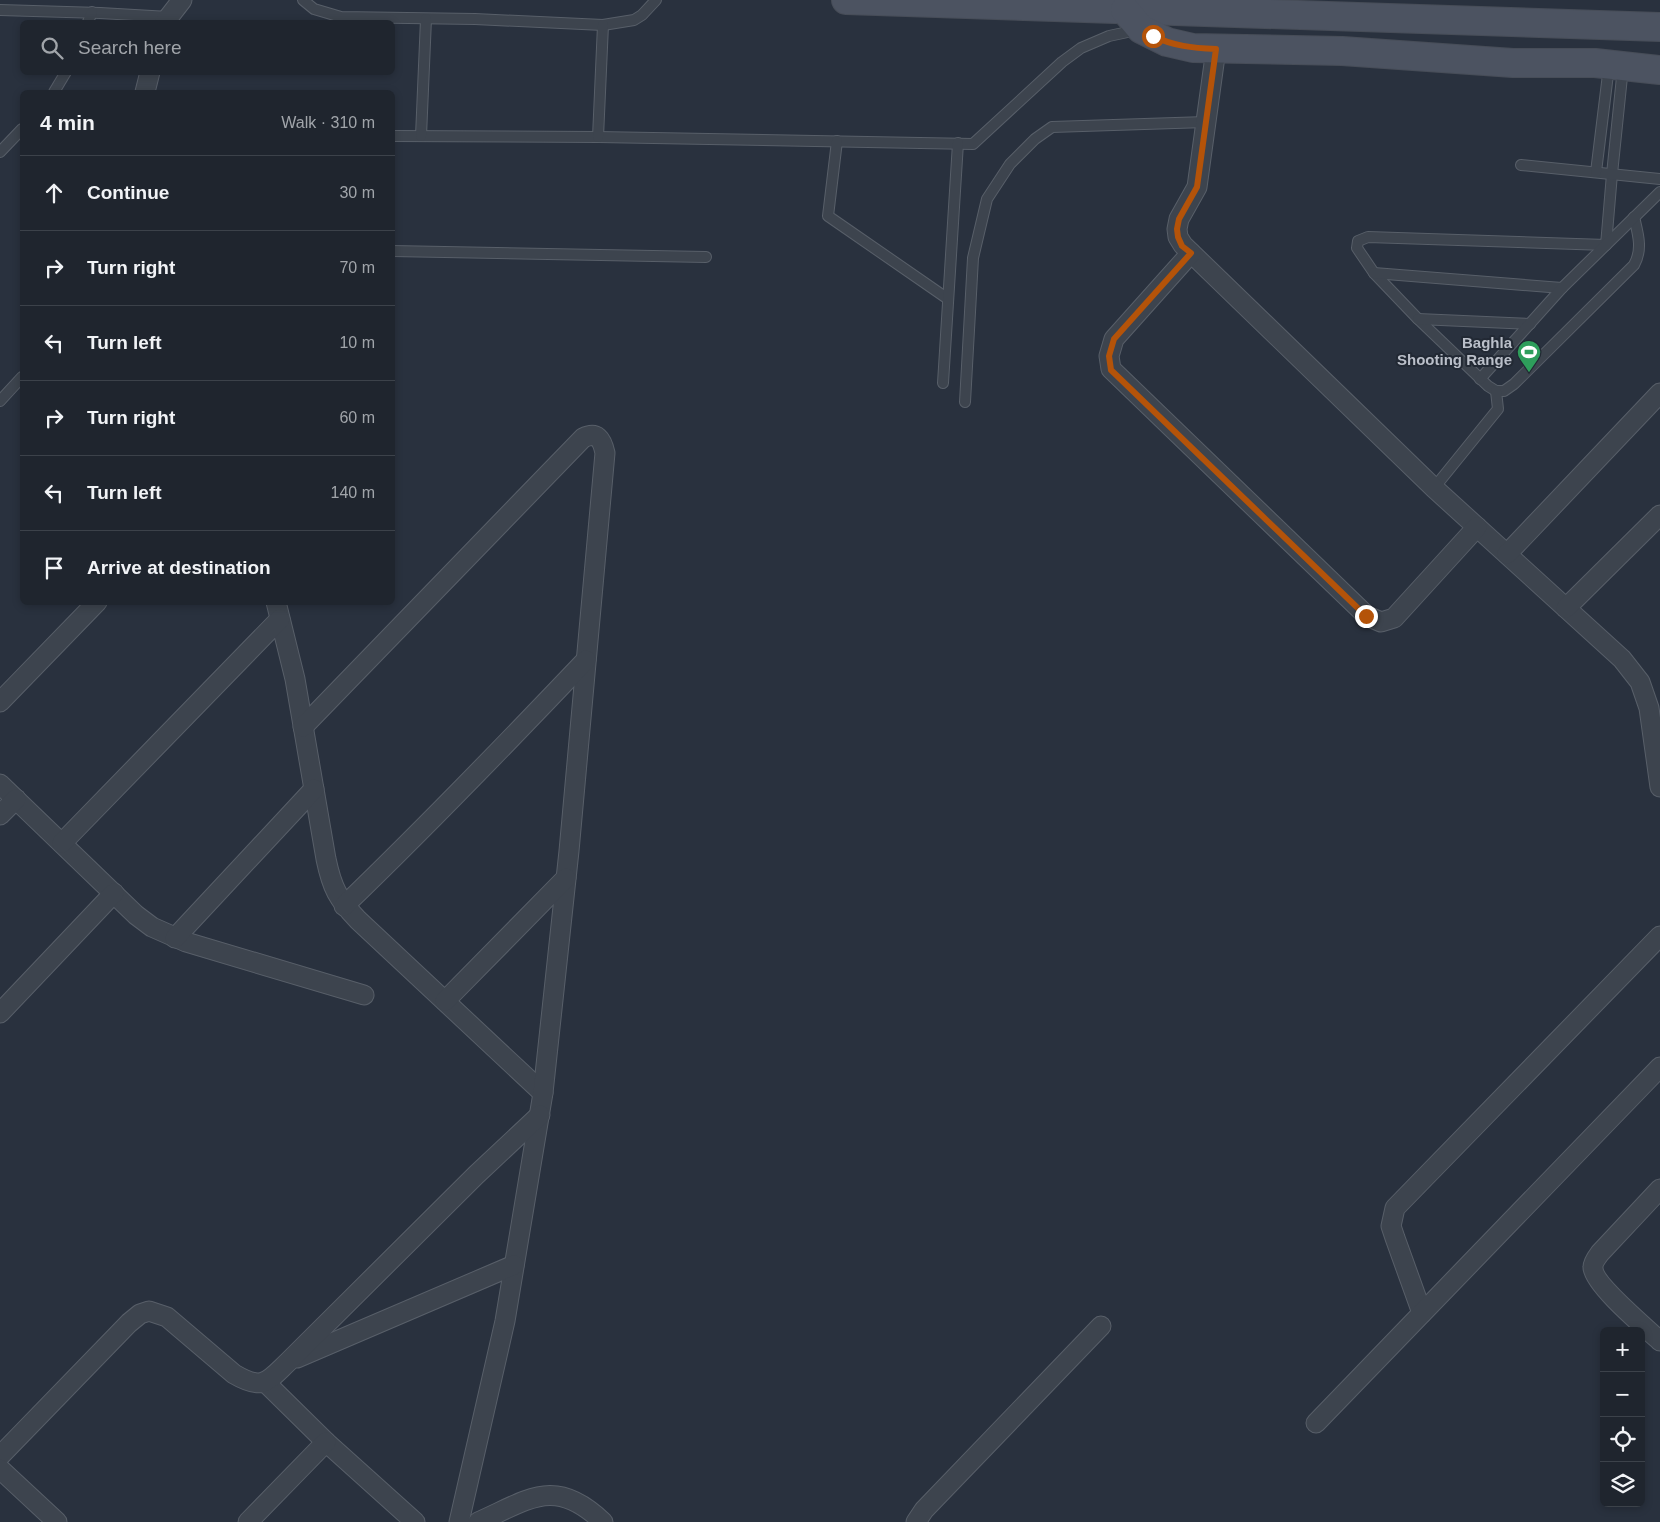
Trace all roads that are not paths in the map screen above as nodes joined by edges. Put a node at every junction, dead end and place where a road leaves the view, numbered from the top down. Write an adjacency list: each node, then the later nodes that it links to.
1 (182, 0): 10 (street)
2 (303, 0): 8 (lane)
3 (656, 0): 11 (lane)
4 (846, 0): 5 (main road)
5 (904, 1): 9 (main road)
6 (0, 10): 7 (lane)
7 (90, 18): 10 (lane)
8 (426, 19): 11 (lane); 23 (lane)
9 (1133, 19): 12 (main road); 13 (main road); 26 (lane)
10 (167, 20)
11 (603, 25): 24 (lane)
12 (1660, 27)
13 (1216, 49): 14 (main road); 20 (street)
14 (1616, 65): 15 (main road); 29 (lane); 30 (lane)
15 (1660, 70)
16 (64, 75): 18 (lane)
17 (149, 75): 19 (street)
18 (55, 90)
19 (146, 90)
20 (1206, 122): 36 (street); 49 (lane)
21 (20, 131): 27 (lane)
22 (395, 136): 23 (lane)
23 (421, 136): 24 (lane)
24 (598, 137): 25 (lane)
25 (837, 141): 26 (lane); 40 (lane)
26 (958, 143): 40 (lane)
27 (0, 152)
28 (1521, 165): 29 (lane)
29 (1596, 172): 30 (lane)
30 (1612, 174): 31 (lane); 34 (lane)
31 (1660, 179)
32 (1660, 192): 33 (lane)
33 (1634, 217): 34 (lane); 46 (lane)
34 (1606, 245): 38 (lane); 39 (lane)
35 (395, 251): 37 (lane)
36 (1191, 253): 50 (street); 52 (street)
37 (706, 257)
38 (1374, 273): 39 (lane); 41 (lane)
39 (1562, 288): 42 (lane)
40 (948, 299): 45 (lane)
41 (1418, 319): 42 (lane); 44 (lane)
42 (1530, 324): 44 (lane)
43 (20, 379): 48 (lane)
44 (1480, 379): 46 (lane)
45 (943, 383)
46 (1496, 391): 50 (lane)
47 (1660, 393): 53 (street)
48 (0, 401)
49 (965, 402)
50 (1434, 488): 52 (street)
51 (1660, 515): 55 (street)
52 (1477, 527): 53 (street)
53 (1507, 554): 55 (street)
54 (94, 605): 58 (street)
55 (1566, 608): 61 (street)
56 (278, 611): 59 (street); 65 (street)
57 (586, 660): 59 (street); 66 (street); 68 (street)
58 (0, 702)
59 (303, 727): 62 (street)
60 (0, 784): 63 (street)
61 (1660, 786)
62 (314, 789): 68 (street); 70 (street)
63 (16, 799): 64 (street); 65 (street)
64 (0, 815)
65 (62, 844): 67 (street)
66 (566, 878): 72 (street); 75 (street)
67 (114, 892): 70 (street); 73 (street)
68 (344, 906): 72 (street)
69 (1660, 936): 79 (street)
70 (175, 938): 71 (street)
71 (364, 995)
72 (445, 1001): 75 (street)
73 (0, 1013)
74 (1660, 1067): 79 (street)
75 (543, 1093): 76 (street)
76 (540, 1114): 78 (street); 82 (street)
77 (1660, 1188): 81 (street)
78 (514, 1265): 82 (street); 91 (street)
79 (1422, 1313): 84 (street)
80 (1101, 1326): 94 (street)
81 (1660, 1341)
82 (288, 1362): 83 (street)
83 (266, 1382): 85 (street); 86 (street)
84 (1316, 1423)
85 (326, 1442): 89 (street); 90 (street)
86 (0, 1456)
87 (0, 1469): 88 (street)
88 (57, 1522)
89 (248, 1522)
90 (415, 1522)
91 (458, 1522)
92 (478, 1522): 93 (street)
93 (603, 1522)
94 (916, 1522)

